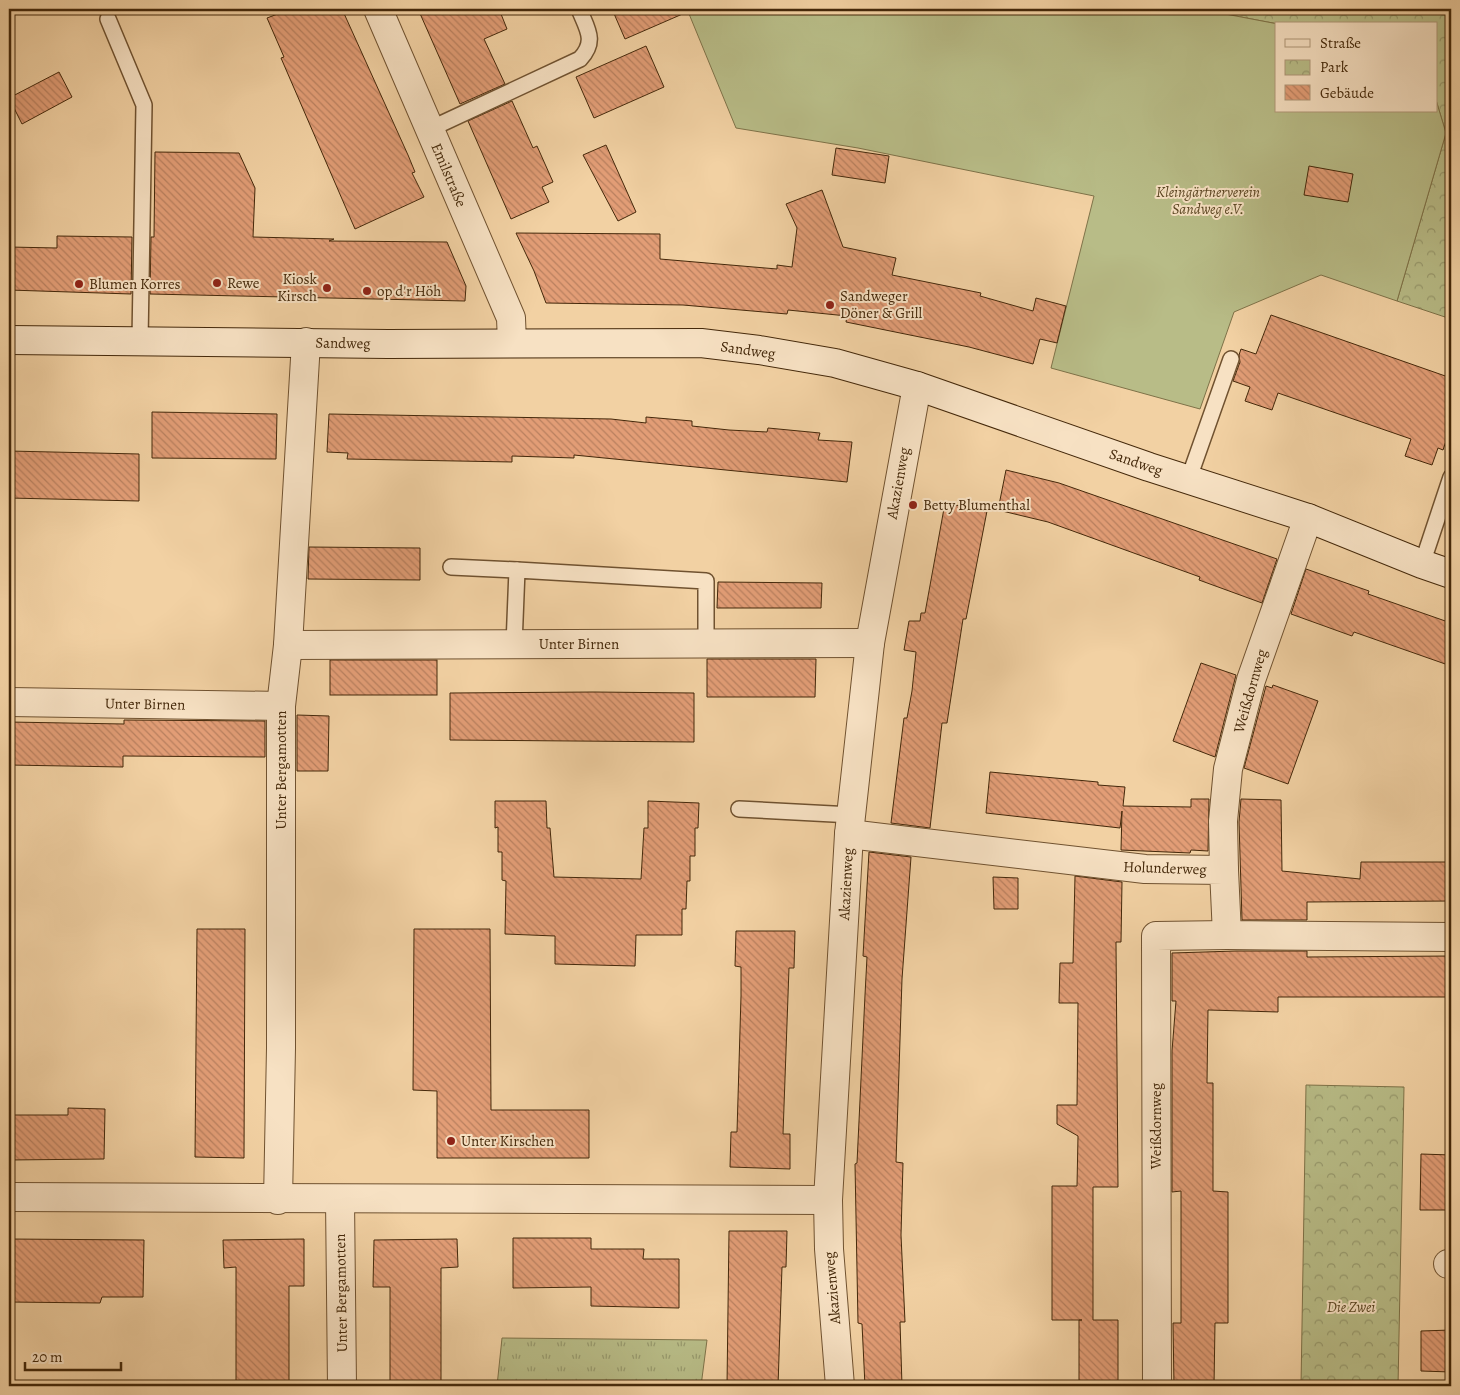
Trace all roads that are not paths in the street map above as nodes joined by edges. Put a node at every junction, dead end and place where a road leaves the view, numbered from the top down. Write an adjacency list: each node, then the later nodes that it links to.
1 (378, 9): 4 (street, Emilstraße)
2 (578, 9): 4 (lane)
3 (108, 19): 6 (lane)
4 (430, 129): 8 (street, Emilstraße)
5 (9, 340): 6 (street, Sandweg)
6 (140, 340): 7 (street, Sandweg)
7 (306, 342): 8 (street, Sandweg); 20 (street, Unter Bergamotten)
8 (512, 343): 10 (street, Sandweg)
9 (1231, 359): 12 (lane)
10 (917, 386): 12 (street, Sandweg); 19 (street, Akazienweg)
11 (1451, 477): 14 (lane)
12 (1189, 478): 13 (street, Sandweg)
13 (1308, 518): 14 (street, Sandweg); 26 (street, Weißdornweg)
14 (1422, 564): 17 (street, Sandweg)
15 (451, 567): 16 (lane)
16 (517, 570): 18 (lane); 21 (lane)
17 (1451, 574)
18 (706, 644): 19 (street, Unter Birnen); 21 (street, Unter Birnen)
19 (870, 644): 25 (street, Akazienweg)
20 (288, 645): 21 (street, Unter Birnen); 23 (street, Unter Bergamotten)
21 (514, 645)
22 (9, 702): 23 (street, Unter Birnen)
23 (281, 706): 31 (street, Unter Bergamotten)
24 (739, 809): 25 (lane)
25 (850, 824): 26 (street, Holunderweg); 32 (street, Akazienweg)
26 (1224, 870): 27 (street, Holunderweg)
27 (1227, 935): 28 (street); 35 (street, Weißdornweg)
28 (1451, 937)
29 (9, 1197): 31 (street)
30 (340, 1199): 31 (street); 32 (street); 33 (street, Unter Bergamotten)
31 (278, 1200)
32 (828, 1200): 34 (street, Akazienweg)
33 (342, 1386)
34 (840, 1386)
35 (1157, 1386)

